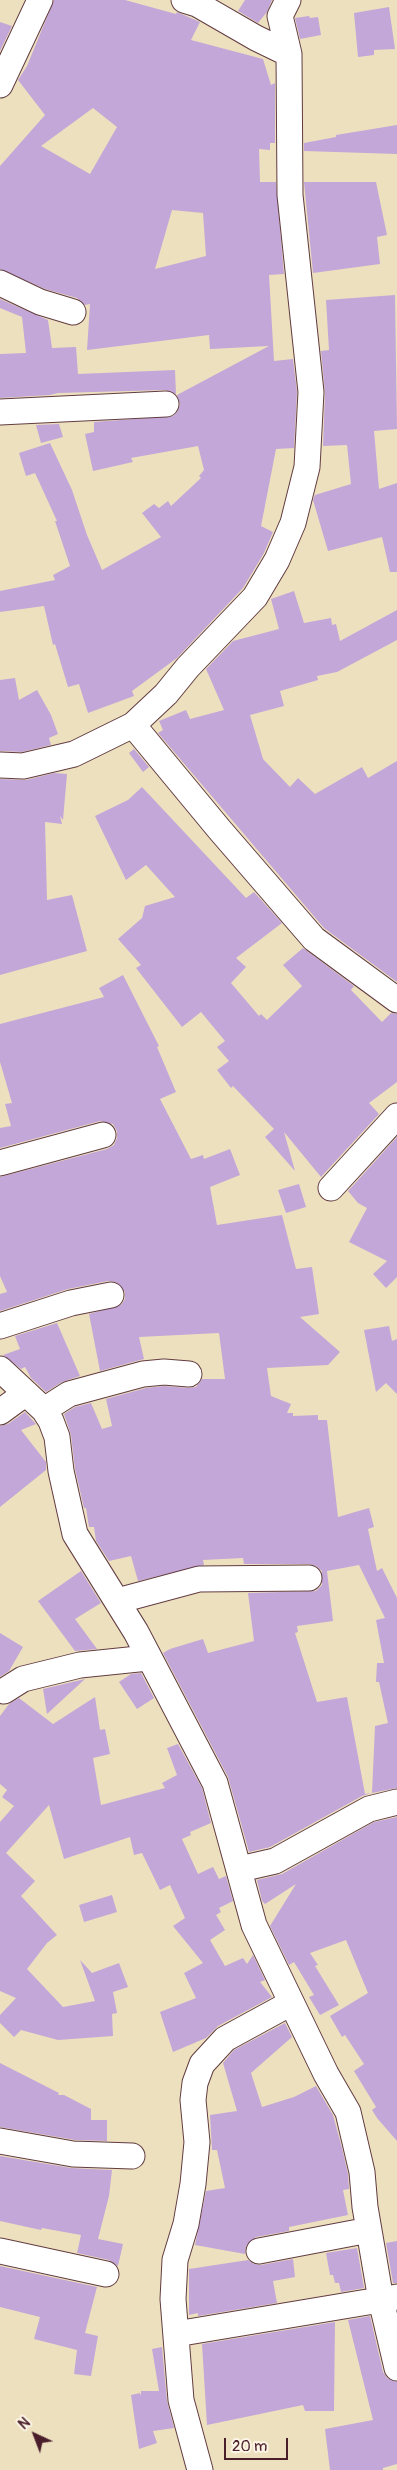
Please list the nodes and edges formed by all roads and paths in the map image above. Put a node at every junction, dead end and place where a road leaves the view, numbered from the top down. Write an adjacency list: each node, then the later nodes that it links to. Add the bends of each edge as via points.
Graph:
1 (40, 0): 5 (street)
2 (184, 0): 4 (street)
3 (288, 0): 4 (street, via 280,16)
4 (289, 54): 10 (street, via 290,195 310,392 307,467 293,523 277,560 255,597)
5 (0, 85)
6 (0, 283): 7 (street, via 40,302)
7 (72, 312)
8 (166, 404): 9 (street)
9 (0, 412)
10 (133, 725): 11 (street, via 74,754 23,766); 12 (street, via 314,939)
11 (0, 765)
12 (397, 1000)
13 (397, 1116): 16 (street)
14 (104, 1135): 15 (street)
15 (0, 1163)
16 (331, 1188)
17 (111, 1295): 18 (street, via 71,1303)
18 (0, 1326)
19 (0, 1369): 21 (street)
20 (189, 1374): 21 (street, via 143,1374)
21 (35, 1401): 22 (street); 24 (street, via 57,1437 75,1534)
22 (0, 1412)
23 (308, 1578): 24 (street, via 199,1579)
24 (117, 1601): 25 (street)
25 (148, 1658): 26 (street, via 80,1665 23,1679); 28 (street, via 215,1783)
26 (4, 1691)
27 (397, 1802): 28 (street, via 369,1809 275,1861)
28 (240, 1869): 29 (street, via 254,1925)
29 (291, 2003): 32 (street, via 348,2112 362,2172); 37 (street, via 225,2039 202,2064 193,2100 197,2142 193,2184 176,2260 173,2299)
30 (0, 2141): 31 (street, via 72,2154)
31 (132, 2156)
32 (369, 2230): 34 (street); 36 (street)
33 (0, 2251): 35 (street)
34 (259, 2252)
35 (106, 2274)
36 (389, 2299): 37 (street); 38 (street)
37 (176, 2334): 39 (street, via 180,2400)
38 (397, 2368)
39 (200, 2470)

